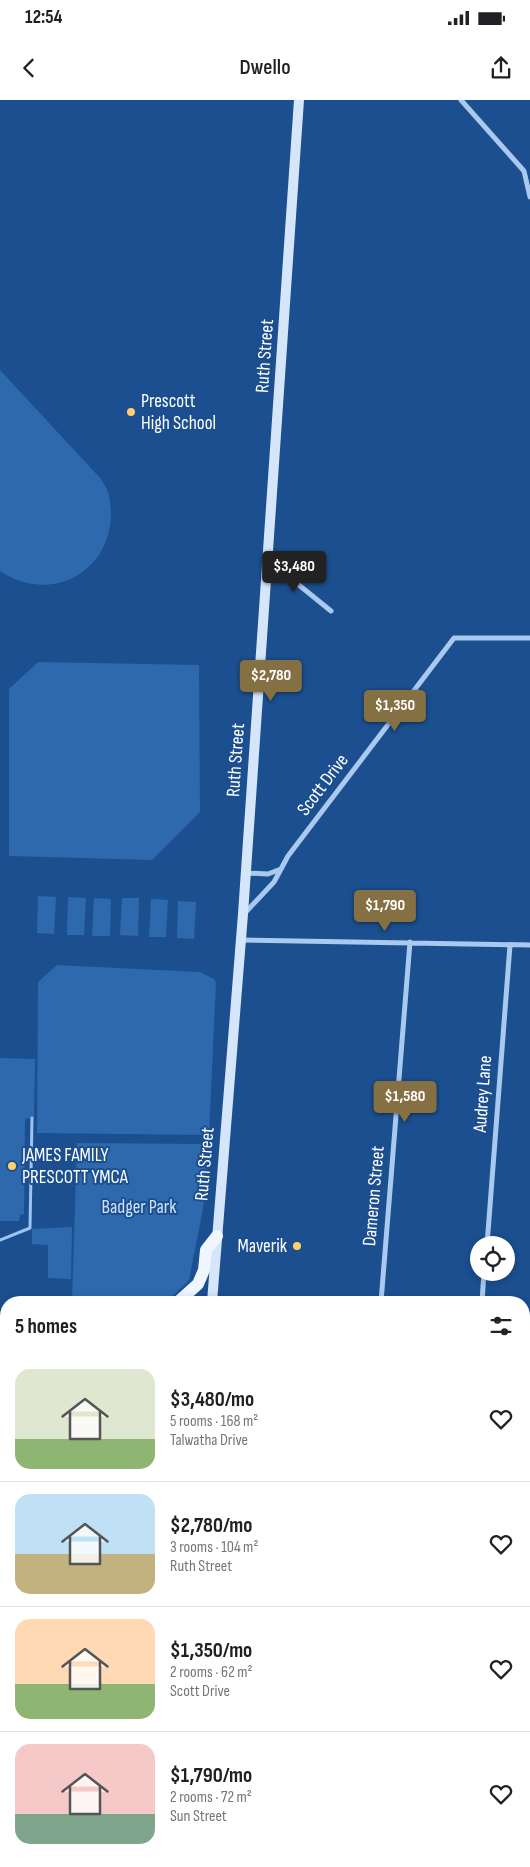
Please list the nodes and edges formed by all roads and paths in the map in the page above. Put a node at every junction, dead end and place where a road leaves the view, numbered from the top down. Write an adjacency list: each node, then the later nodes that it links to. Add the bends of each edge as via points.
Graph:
1 (299, 100): 4 (street, Ruth Street)
2 (461, 100): 3 (street, via 524,171)
3 (530, 197)
4 (268, 560): 5 (street); 8 (street, Ruth Street)
5 (331, 611)
6 (530, 638): 7 (street, Scott Drive, via 454,638)
7 (281, 869): 8 (street, via 268,874); 9 (street, Scott Drive, via 274,882)
8 (246, 872): 9 (street, Ruth Street)
9 (243, 914): 10 (street, Ruth Street)
10 (240, 940): 11 (street); 14 (street, Ruth Street)
11 (410, 942): 12 (street); 19 (street, Dameron Street)
12 (510, 945): 13 (street); 15 (street, Audrey Lane)
13 (530, 945)
14 (217, 1236): 17 (main road, via 206,1250 204,1270 198,1284); 18 (street, Ruth Street)
15 (488, 1236)
16 (483, 1281): 20 (street)
17 (185, 1296)
18 (212, 1296)
19 (381, 1296)
20 (482, 1296)

